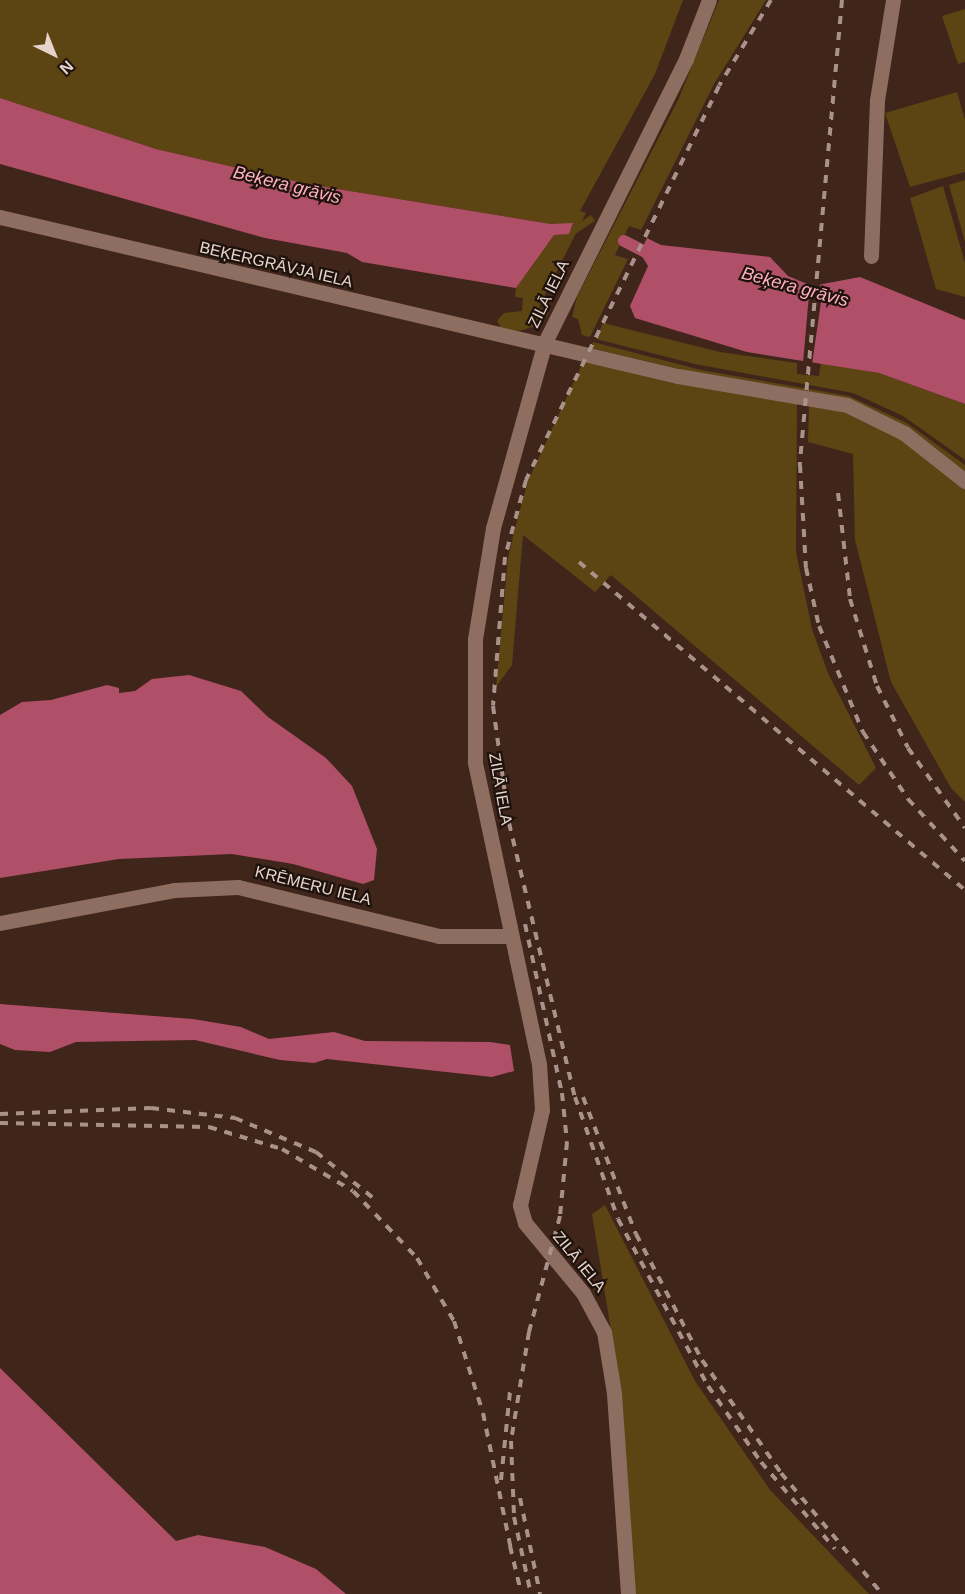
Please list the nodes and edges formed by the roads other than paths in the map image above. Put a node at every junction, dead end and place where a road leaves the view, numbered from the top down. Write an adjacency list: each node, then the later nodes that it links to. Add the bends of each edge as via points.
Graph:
1 (709, 0): 5 (street, ZILĀ IELA, via 682,68)
2 (893, 0): 4 (street, via 878,100)
3 (0, 217): 5 (street, BEĶERGRĀVJA IELA)
4 (871, 256)
5 (545, 342): 6 (street, BEĶERGRĀVJA IELA, via 678,376 847,405 904,433); 8 (street, ZILĀ IELA, via 493,528 476,639 476,762)
6 (965, 481)
7 (0, 924): 8 (street, KRĒMERU IELA, via 174,890 238,887 439,936)
8 (510, 936): 9 (street, ZILĀ IELA, via 539,1064 542,1110 520,1205 525,1223 597,1315 606,1341)
9 (627, 1594)

